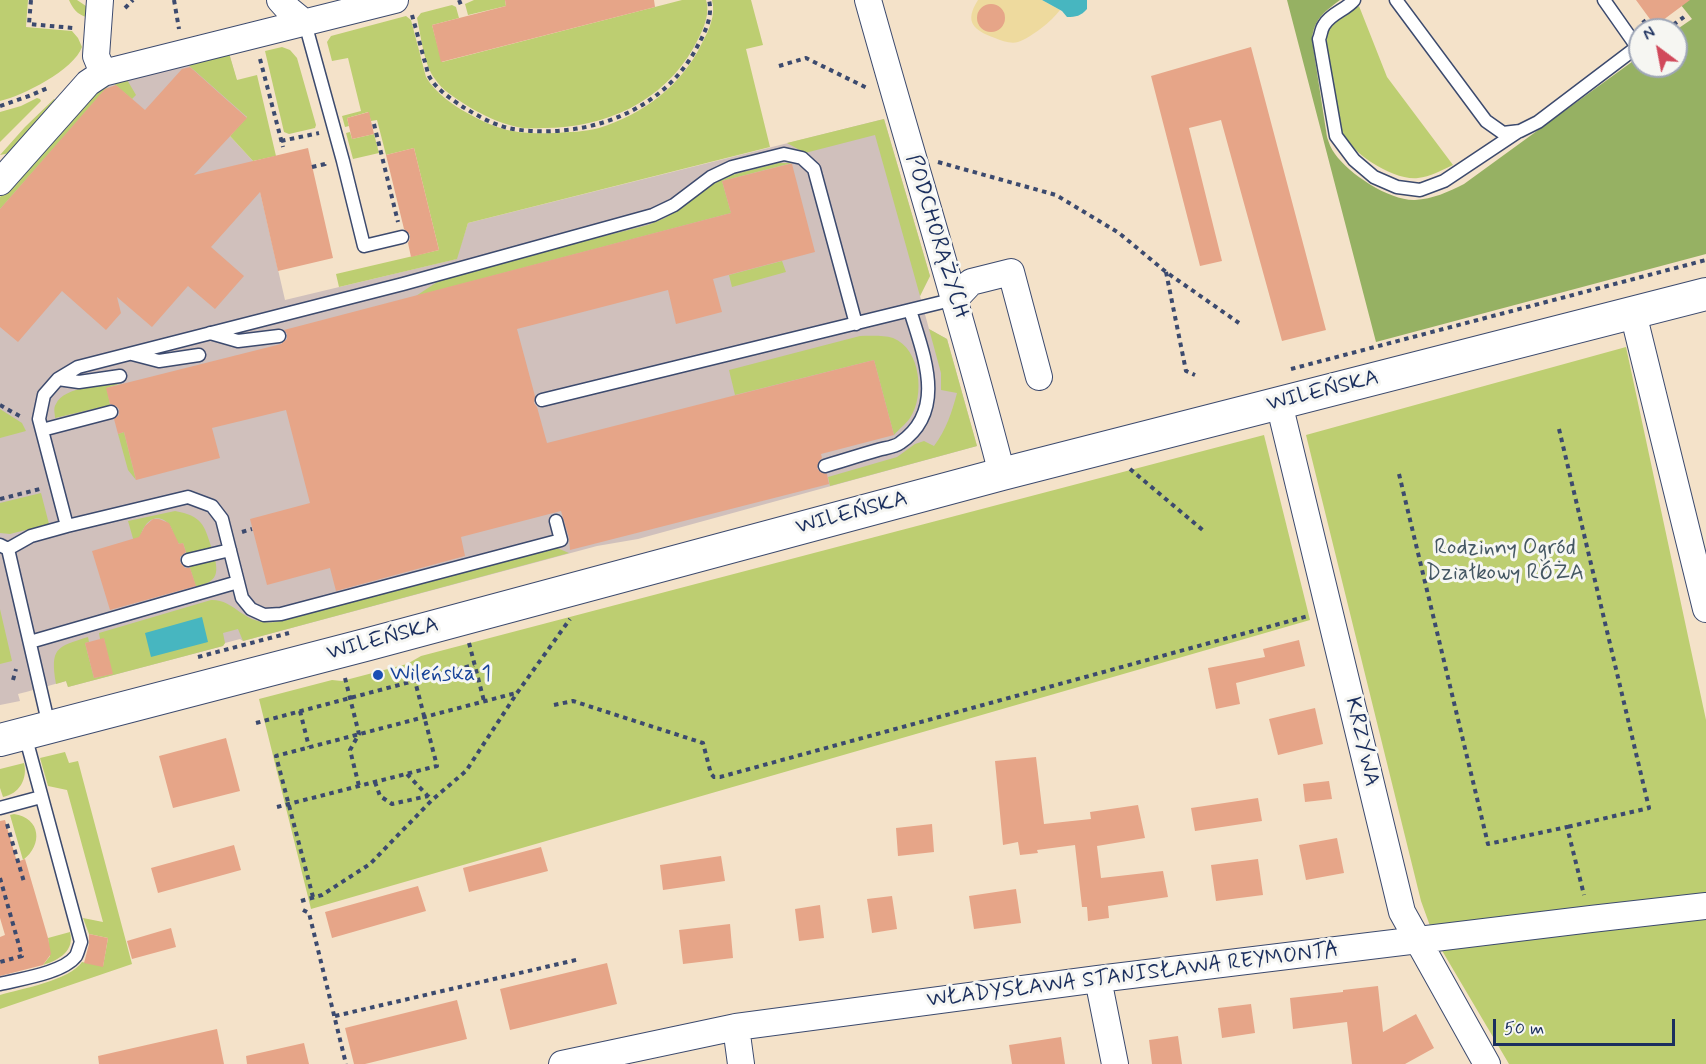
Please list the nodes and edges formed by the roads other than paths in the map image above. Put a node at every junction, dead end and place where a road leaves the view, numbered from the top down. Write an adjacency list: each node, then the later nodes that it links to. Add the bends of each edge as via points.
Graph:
1 (100, 0): 9 (street, via 96,56)
2 (280, 0): 8 (street)
3 (868, 0): 14 (street, PODCHORĄŻYCH)
4 (1354, 0): 10 (lane, via 1323,26 1319,39 1336,136 1354,160 1374,177 1397,187 1420,190 1444,181)
5 (1396, 0): 10 (lane, via 1486,121 1503,133)
6 (1604, 0): 10 (lane, via 1637,47 1538,122)
7 (403, 5): 8 (street)
8 (305, 23): 9 (street); 12 (lane, via 364,246)
9 (104, 73): 11 (street, via 88,83)
10 (1520, 131)
11 (1, 180)
12 (402, 237)
13 (1706, 294): 16 (street, WILEŃSKA)
14 (955, 299): 15 (lane); 23 (street, via 971,282 1011,272); 30 (street, PODCHORĄŻYCH)
15 (910, 310): 17 (lane); 29 (lane, via 928,371 926,408 917,428 899,444)
16 (1633, 313): 26 (street, WILEŃSKA); 37 (street)
17 (856, 324): 18 (lane, via 814,168 802,158 784,154 732,167 653,215); 25 (lane)
18 (210, 333): 19 (lane, via 238,341); 20 (lane)
19 (279, 336)
20 (130, 354): 21 (lane, via 159,361); 24 (lane, via 78,367)
21 (199, 355)
22 (120, 376): 24 (lane, via 79,382)
23 (1039, 378)
24 (58, 379): 28 (lane, via 44,395 39,419)
25 (542, 400)
26 (1279, 402): 30 (street, WILEŃSKA); 43 (street, KRZYWA, via 1402,912)
27 (111, 412): 28 (lane)
28 (42, 430): 32 (lane)
29 (825, 466)
30 (1002, 474): 39 (street, WILEŃSKA)
31 (556, 521): 36 (lane, via 561,540 281,614 264,615 251,609 242,598)
32 (67, 526): 33 (lane); 34 (lane, via 188,497 212,506 222,519)
33 (4, 547): 38 (lane)
34 (230, 550): 35 (lane); 36 (lane)
35 (188, 560)
36 (238, 582): 38 (lane)
37 (1706, 609)
38 (30, 642): 39 (lane)
39 (24, 733): 40 (lane)
40 (40, 797): 41 (lane); 45 (lane, via 81,942 77,955 68,964)
41 (1, 808)
42 (1706, 906): 43 (street, WŁADYSŁAWA STANISŁAWA REYMONTA)
43 (1417, 940): 44 (street, WŁADYSŁAWA STANISŁAWA REYMONTA); 50 (street, KRZYWA)
44 (1098, 979): 46 (street, WŁADYSŁAWA STANISŁAWA REYMONTA); 49 (street)
45 (0, 984)
46 (735, 1027): 47 (street, WŁADYSŁAWA STANISŁAWA REYMONTA); 48 (street)
47 (562, 1064)
48 (741, 1064)
49 (1114, 1064)
50 (1487, 1064)

